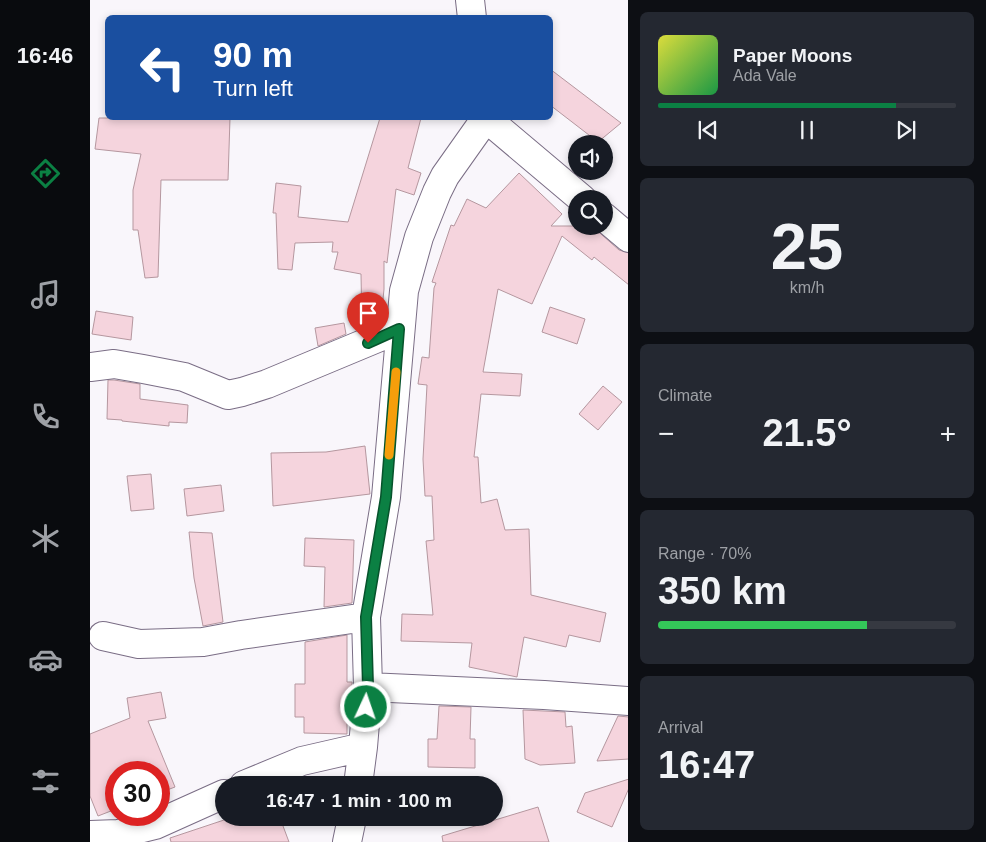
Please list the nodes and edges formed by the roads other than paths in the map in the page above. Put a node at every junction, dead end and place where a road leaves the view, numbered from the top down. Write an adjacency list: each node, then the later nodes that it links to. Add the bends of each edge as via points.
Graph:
1 (470, 0): 2 (street)
2 (472, 15)
3 (485, 120): 8 (street, via 444,176 437,192 419,237 404,291)
4 (488, 120): 5 (street)
5 (571, 190)
6 (613, 225): 7 (street)
7 (628, 238)
8 (399, 329): 9 (street, via 267,384 228,395 184,377 151,370 114,364); 10 (street, via 386,497)
9 (90, 367)
10 (366, 617): 11 (street, via 203,642 139,644); 12 (street)
11 (104, 636)
12 (368, 687): 13 (street); 14 (street)
13 (628, 701)
14 (363, 747): 15 (street, via 302,761); 16 (street)
15 (266, 776)
16 (359, 776)
17 (215, 798): 19 (street, via 155,824 118,834)
18 (350, 826): 20 (street)
19 (90, 835)
20 (347, 842)

